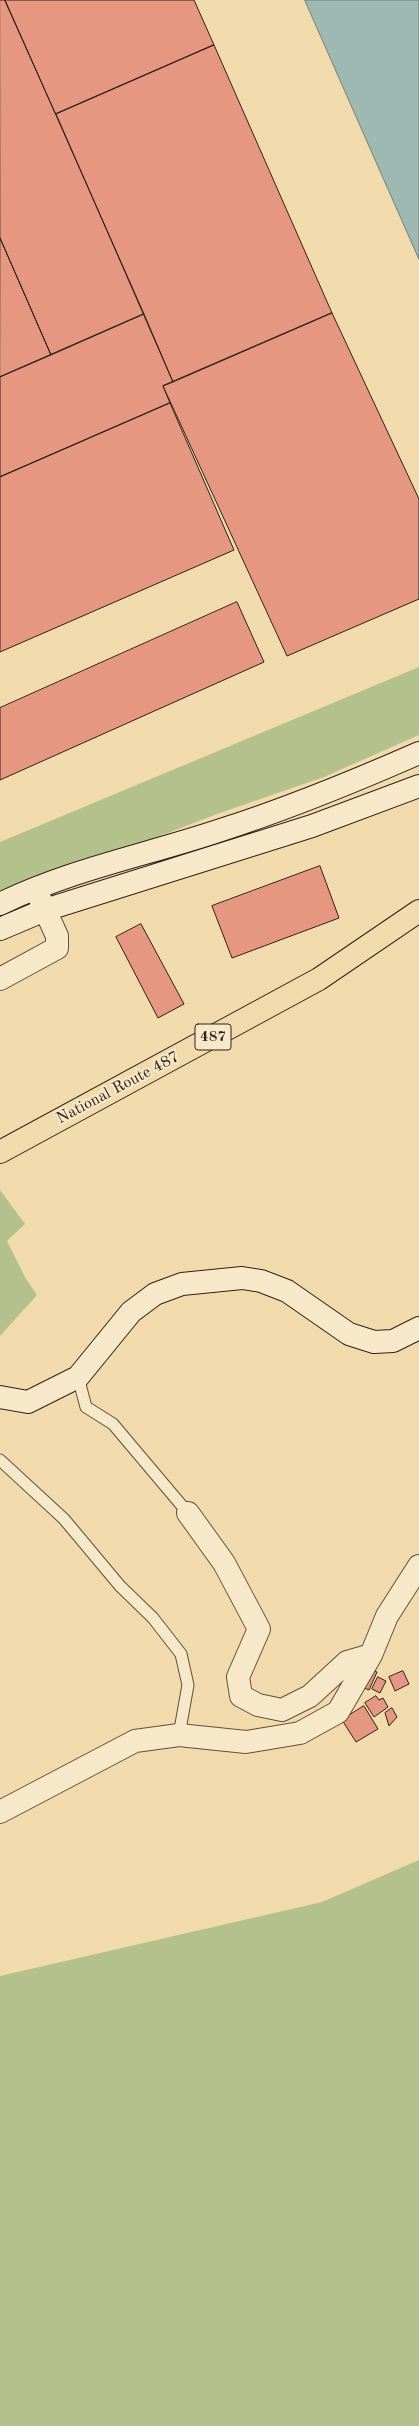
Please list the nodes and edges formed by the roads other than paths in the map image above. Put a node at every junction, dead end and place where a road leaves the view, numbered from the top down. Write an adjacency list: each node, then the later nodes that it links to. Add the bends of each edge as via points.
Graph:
1 (419, 753): 3 (street, via 354,781 219,831 86,870)
2 (419, 786): 5 (street, via 312,826)
3 (36, 890): 4 (street); 5 (street)
4 (0, 904)
5 (45, 910): 7 (street); 8 (street, via 57,936 57,948)
6 (419, 910): 9 (highway, National Route 487 / 487, via 319,979)
7 (0, 929)
8 (0, 979)
9 (0, 1152)
10 (419, 1328): 11 (street, via 393,1341 374,1342 349,1334 287,1291 261,1281 242,1278 182,1284 155,1294 131,1312)
11 (78, 1378): 12 (street, via 28,1402); 14 (lane, via 86,1407 113,1424)
12 (0, 1397)
13 (0, 1460): 17 (lane, via 64,1518 120,1586 153,1618 181,1654 188,1685)
14 (188, 1513): 16 (street, via 224,1563 259,1629 238,1677 241,1696 258,1705 282,1710 310,1696 347,1662)
15 (419, 1566): 16 (street, via 388,1616)
16 (371, 1655): 17 (street, via 338,1712 300,1733 246,1742)
17 (179, 1735): 18 (street, via 135,1741)
18 (0, 1812)

